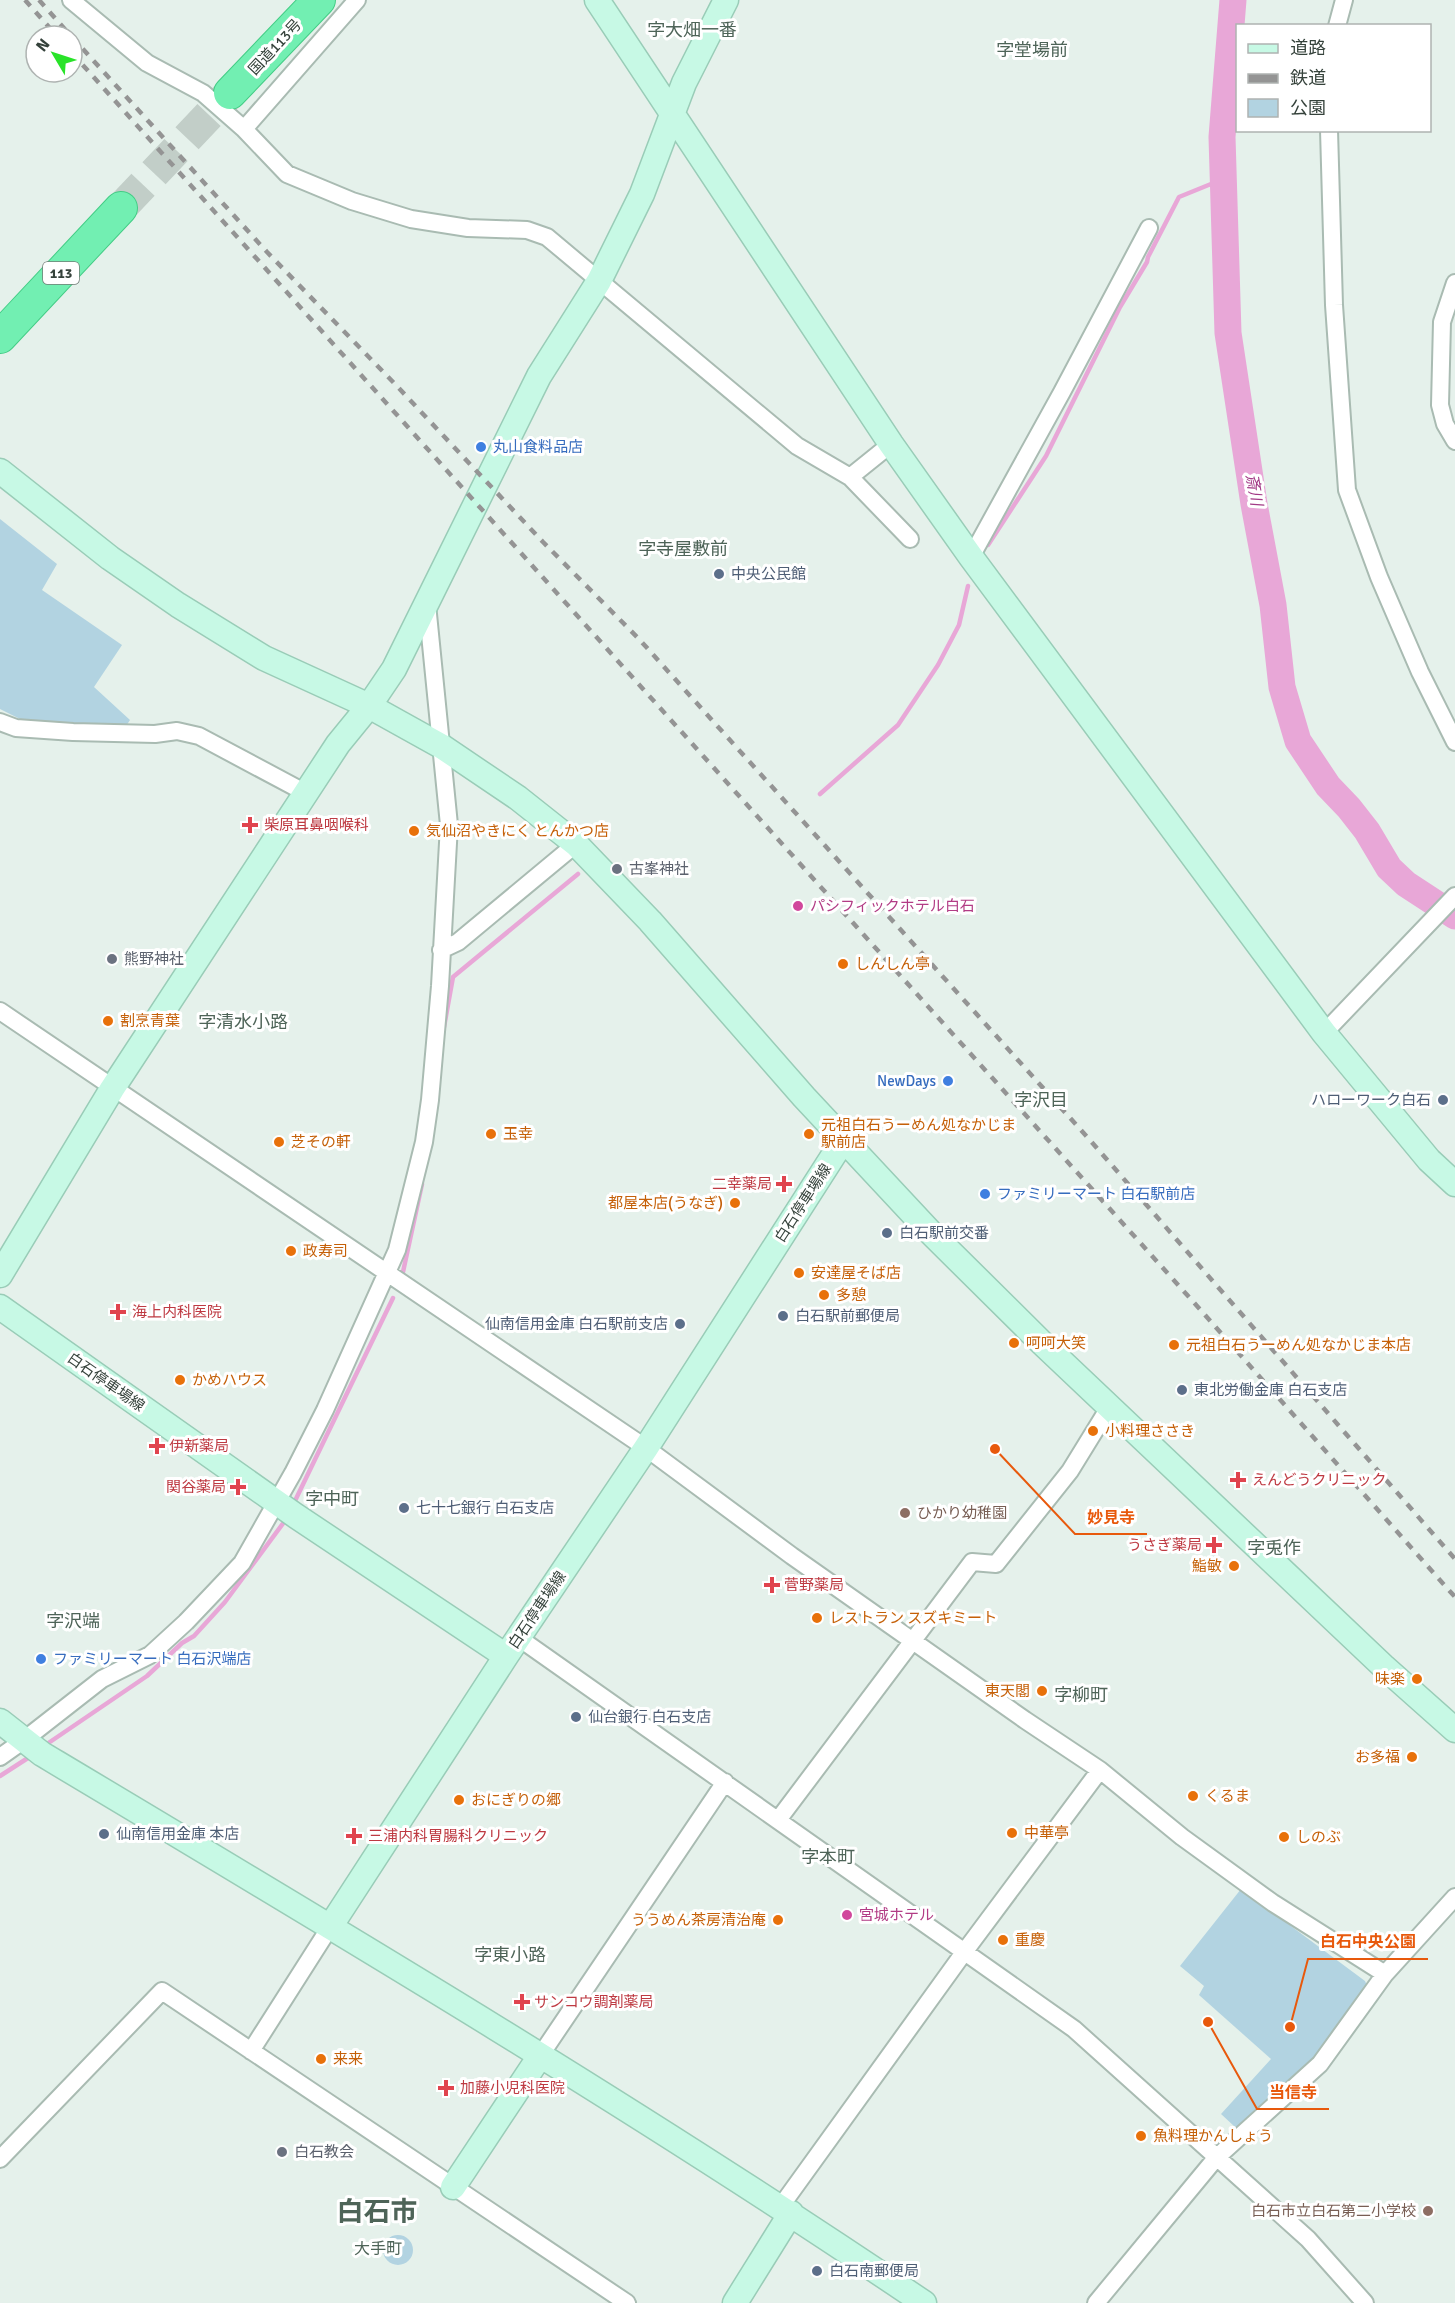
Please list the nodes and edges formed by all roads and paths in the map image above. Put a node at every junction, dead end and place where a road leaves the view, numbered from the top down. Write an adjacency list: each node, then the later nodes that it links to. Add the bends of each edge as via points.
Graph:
1 (71, 0): 10 (street, via 147,63 203,93)
2 (319, 0): 8 (highway, 国道113号)
3 (357, 0): 10 (street)
4 (597, 0): 9 (street)
5 (726, 0): 9 (street)
6 (1344, 0): 7 (street)
7 (1338, 24)
8 (230, 93)
9 (671, 113): 14 (street, via 642,194); 18 (street)
10 (244, 129): 14 (street, via 287,174 352,201 411,219 468,228 526,230 547,237)
11 (1329, 132): 26 (street, via 1334,305 1347,490 1379,577)
12 (121, 208): 16 (highway, 113)
13 (1149, 228): 22 (street)
14 (599, 281): 20 (street, via 797,446); 23 (street, via 539,376)
15 (1455, 283): 17 (street, via 1442,322 1440,405)
16 (0, 337)
17 (1455, 441)
18 (891, 444): 20 (street); 22 (street)
19 (0, 471): 24 (street, via 110,558 178,605 264,658)
20 (850, 477): 21 (street)
21 (910, 539)
22 (971, 557): 33 (street)
23 (427, 604): 24 (street, via 394,669); 27 (street)
24 (369, 706): 27 (street); 28 (street)
25 (0, 722): 28 (street, via 16,728 155,734 177,731 199,736)
26 (1455, 742)
27 (441, 746): 29 (street, via 518,798); 31 (street, via 449,825)
28 (306, 793): 34 (street)
29 (576, 844): 31 (street, via 458,942); 35 (street)
30 (1455, 896): 33 (street)
31 (441, 950): 37 (street, via 424,1142 398,1250)
32 (0, 1011): 34 (street)
33 (1324, 1033): 36 (street, via 1429,1160)
34 (112, 1089): 37 (street); 38 (street)
35 (844, 1139): 40 (street, via 930,1232); 41 (street, 白石停車場線)
36 (1455, 1184)
37 (388, 1274): 41 (street); 42 (street)
38 (0, 1275)
39 (0, 1307): 42 (street, 白石停車場線)
40 (1110, 1406): 43 (street, via 1070,1471 996,1564 972,1562); 46 (street)
41 (646, 1448): 43 (street); 44 (street, 白石停車場線)
42 (284, 1508): 44 (street, 白石停車場線); 47 (street, via 242,1563 186,1622 150,1655 102,1679)
43 (913, 1640): 49 (street); 51 (street)
44 (512, 1647): 50 (street); 53 (street)
45 (0, 1721): 47 (street)
46 (1455, 1730)
47 (32, 1746): 48 (street); 53 (street)
48 (0, 1757)
49 (1100, 1770): 54 (street); 55 (street, via 1182,1837 1273,1903)
50 (725, 1782): 51 (street); 57 (street)
51 (778, 1820): 54 (street)
52 (1455, 1898): 55 (street)
53 (330, 1927): 56 (street); 57 (street)
54 (965, 1951): 59 (street, via 1074,2029); 61 (street)
55 (1385, 1974): 59 (street, via 1320,2064)
56 (251, 2051): 58 (street, via 162,1991); 60 (street)
57 (540, 2056): 60 (street); 61 (street)
58 (3, 2149)
59 (1216, 2158): 65 (street); 66 (street, via 1308,2240)
60 (453, 2187): 62 (street)
61 (786, 2209): 63 (street); 64 (street)
62 (627, 2303)
63 (735, 2303)
64 (924, 2303)
65 (1096, 2303)
66 (1365, 2303)

